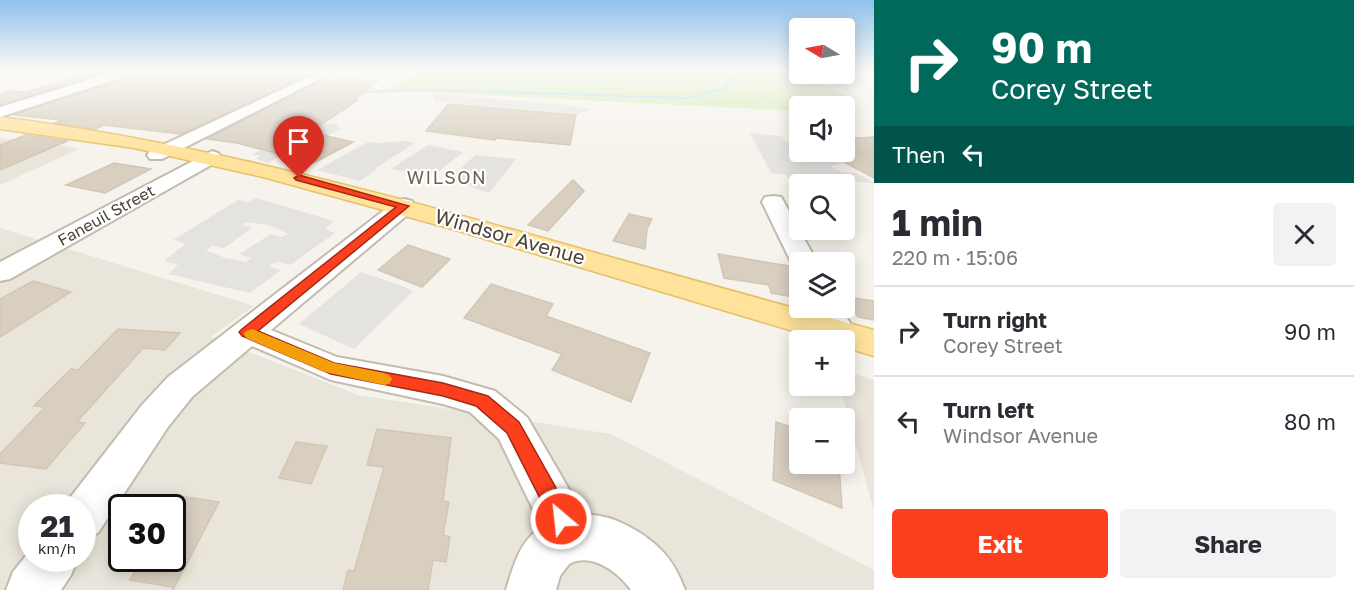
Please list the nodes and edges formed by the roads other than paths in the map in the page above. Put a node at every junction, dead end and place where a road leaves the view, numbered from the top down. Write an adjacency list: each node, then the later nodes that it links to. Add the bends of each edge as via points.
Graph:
1 (41, 99): 3 (street)
2 (273, 99): 6 (street)
3 (0, 112)
4 (0, 123): 6 (main road, Windsor Avenue, via 92,135)
5 (0, 131): 6 (main road, Windsor Avenue)
6 (163, 152): 7 (main road, Windsor Avenue)
7 (206, 161): 9 (main road, Windsor Avenue); 11 (street, Faneuil Street)
8 (773, 202): 10 (street)
9 (398, 212): 12 (main road, Windsor Avenue); 13 (street); 14 (main road, Windsor Avenue)
10 (799, 252)
11 (0, 273)
12 (830, 330)
13 (247, 332): 19 (street, via 180,387); 20 (street, via 331,368 482,401 513,428)
14 (789, 337)
15 (855, 337): 16 (main road, Windsor Avenue)
16 (874, 343)
17 (855, 348): 18 (main road, Windsor Avenue)
18 (874, 364)
19 (96, 498)
20 (571, 537): 23 (street, via 551,546 537,564); 24 (street, via 595,537 619,546 641,563)
21 (44, 572): 22 (street)
22 (31, 590)
23 (531, 590)
24 (660, 590)

